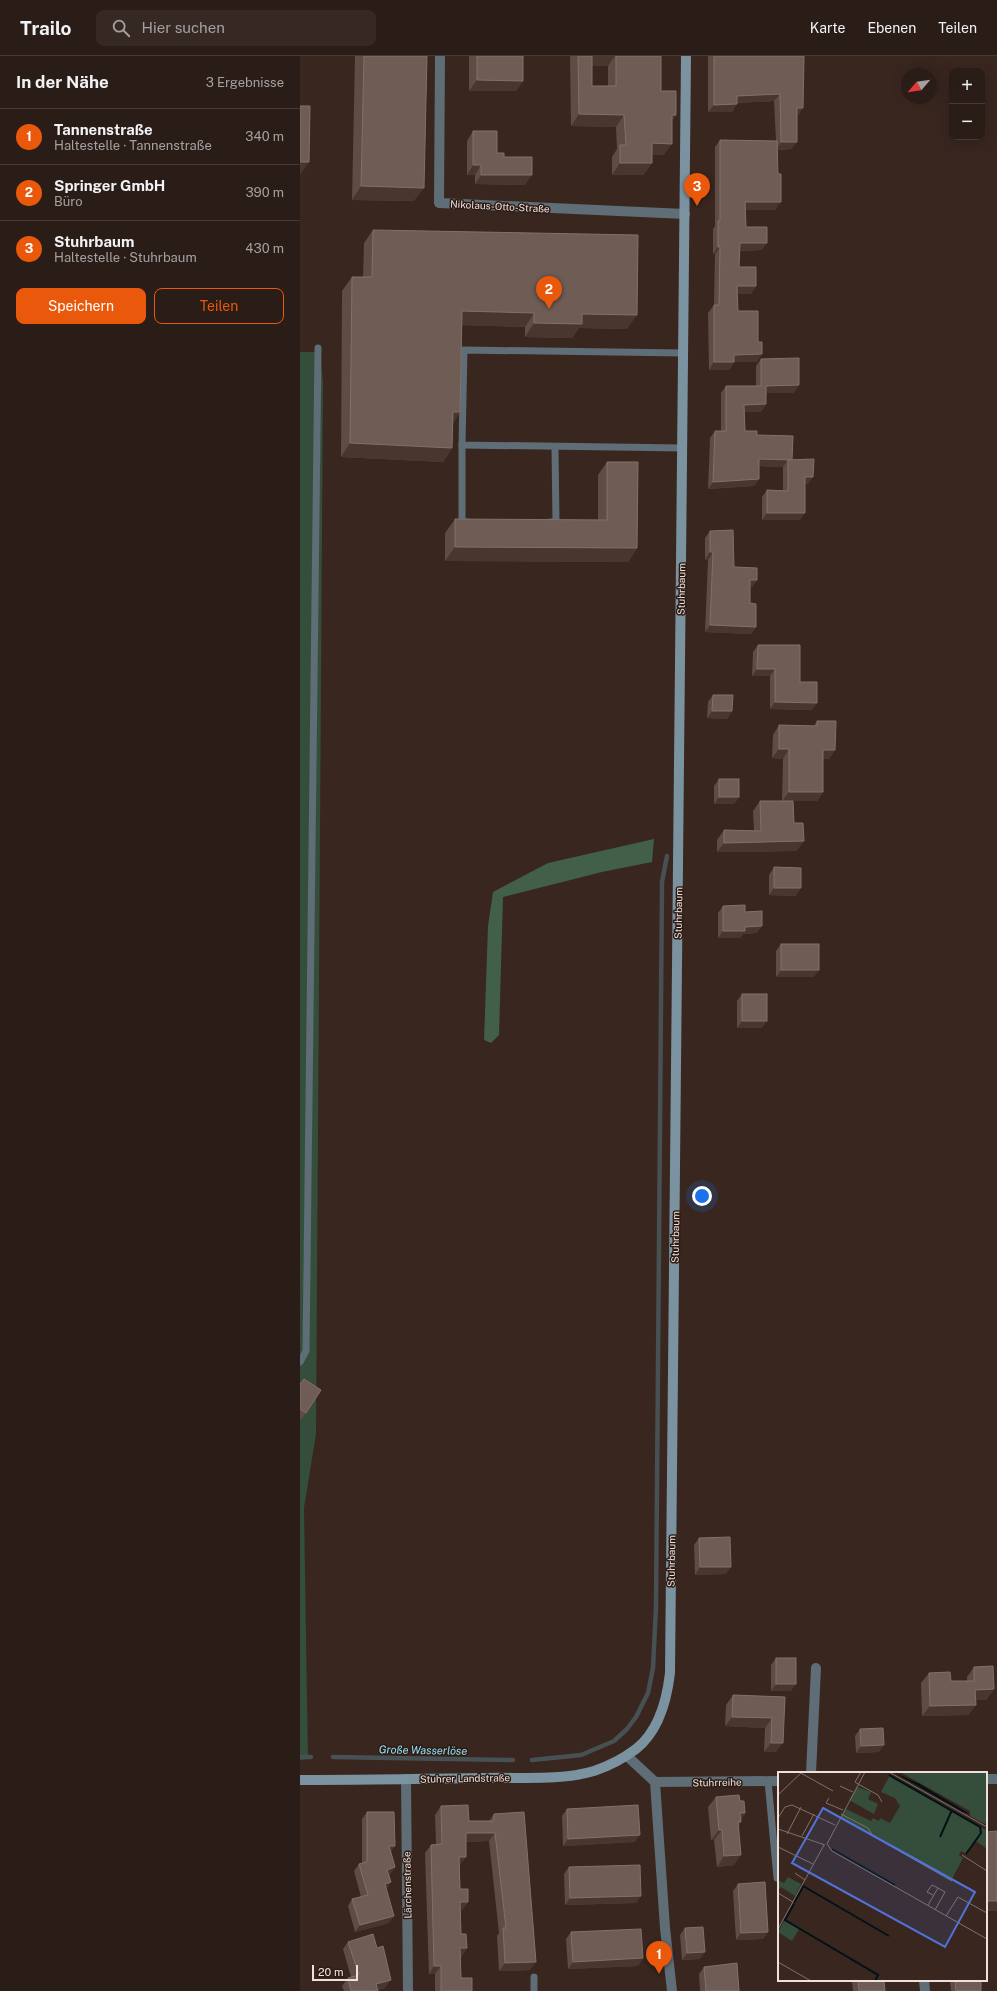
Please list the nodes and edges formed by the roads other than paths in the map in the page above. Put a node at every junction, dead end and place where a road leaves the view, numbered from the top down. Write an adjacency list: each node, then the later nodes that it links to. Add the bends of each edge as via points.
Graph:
1 (440, 56): 3 (street, Nikolaus-Otto-Straße, via 438,203)
2 (686, 56): 3 (street, Stuhrbaum)
3 (685, 214): 5 (street, Stuhrbaum)
4 (318, 348): 11 (lane, via 306,1351)
5 (684, 353): 6 (lane, via 464,350); 8 (street, Stuhrbaum)
6 (462, 445): 7 (lane); 9 (lane, via 462,522)
7 (555, 446): 8 (lane); 10 (lane, via 556,522)
8 (683, 448): 13 (street, Stuhrbaum, via 670,1673 661,1713 648,1736)
9 (478, 522)
10 (540, 522)
11 (300, 1362)
12 (816, 1668): 14 (street)
13 (627, 1756): 15 (street, Stuhrer Landstraße, via 593,1771 569,1776); 19 (street)
14 (811, 1772)
15 (406, 1779): 16 (street, Stuhrer Landstraße); 23 (street, Lärchenstraße)
16 (300, 1780)
17 (768, 1781): 18 (street, Stuhrreihe); 19 (street, Stuhrreihe); 20 (lane)
18 (778, 1781)
19 (655, 1782): 25 (street, via 666,1947)
20 (778, 1878)
21 (534, 1977): 24 (lane)
22 (924, 1981): 26 (street)
23 (408, 1991)
24 (534, 1991)
25 (672, 1991)
26 (925, 1991)

